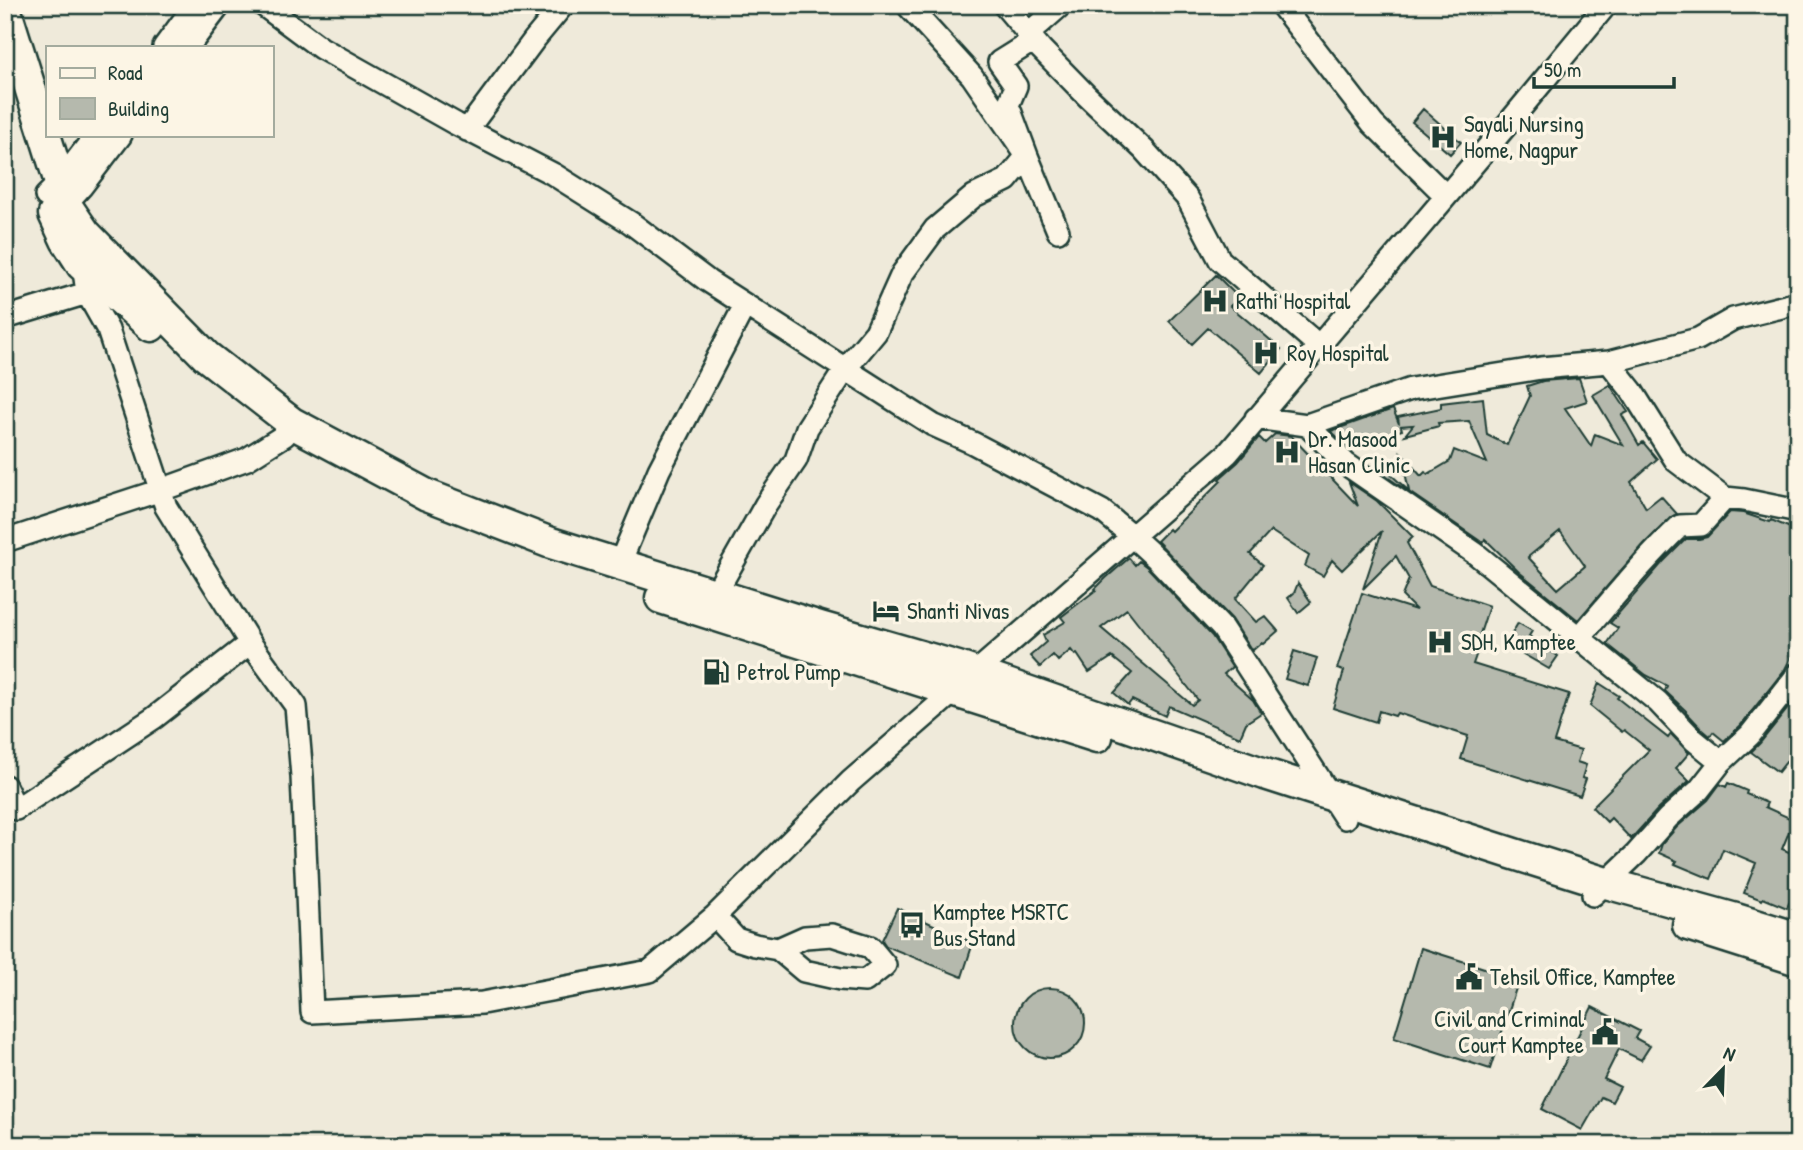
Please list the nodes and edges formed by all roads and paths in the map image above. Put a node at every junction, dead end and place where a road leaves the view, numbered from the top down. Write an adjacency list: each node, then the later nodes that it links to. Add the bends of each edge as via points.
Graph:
1 (195, 5): 12 (street)
2 (220, 5): 13 (street)
3 (263, 5): 15 (street, via 321,48)
4 (563, 5): 15 (street)
5 (1004, 5): 11 (street)
6 (1060, 5): 11 (street)
7 (1281, 5): 19 (street, via 1373,124)
8 (1606, 5): 19 (street)
9 (910, 6): 18 (street, via 972,76)
10 (5, 9): 20 (highway)
11 (1031, 37): 18 (street, via 999,62 1016,86 1008,105); 27 (street, via 1188,199 1220,260)
12 (165, 46)
13 (189, 46)
14 (5, 60): 20 (highway, via 39,182)
15 (467, 130): 25 (street, via 553,174)
16 (95, 136): 20 (street)
17 (120, 136): 20 (street, via 81,187)
18 (1027, 156): 21 (street); 29 (street, via 1007,180 974,196 935,229 902,274 876,332)
19 (1446, 196): 27 (street)
20 (57, 199): 22 (highway); 23 (highway, via 66,240)
21 (1058, 231)
22 (85, 233): 23 (street); 32 (highway, via 206,356)
23 (85, 279): 26 (street); 32 (highway, via 248,413); 33 (street, via 108,330)
24 (1798, 303): 28 (street, via 1733,319 1698,339)
25 (745, 304): 29 (street); 38 (street, via 659,470)
26 (5, 318)
27 (1318, 345): 30 (street)
28 (1609, 362): 31 (street, via 1411,389); 34 (street, via 1676,461)
29 (846, 368): 36 (street, via 933,425 1102,511); 39 (street, via 807,428 796,460)
30 (1256, 418): 31 (street); 36 (street, via 1228,453)
31 (1307, 425): 42 (street, via 1346,464 1476,554)
32 (288, 429): 33 (street, via 247,459); 38 (highway, via 427,495 551,544); 40 (highway, via 424,515)
33 (161, 490): 37 (street); 43 (street, via 166,507)
34 (1725, 498): 35 (street); 42 (street, via 1701,525 1680,526 1650,554)
35 (1798, 511)
36 (1132, 536): 45 (street); 48 (street, via 1222,628)
37 (5, 541)
38 (619, 565): 40 (highway)
39 (715, 594): 40 (highway); 41 (highway)
40 (685, 596): 41 (highway)
41 (761, 619): 45 (highway)
42 (1579, 638): 46 (street, via 1658,702)
43 (250, 643): 49 (street, via 154,718); 51 (street, via 296,706 312,1012 482,1003 650,971)
44 (1798, 674): 46 (street, via 1750,735)
45 (965, 681): 48 (highway); 51 (street, via 851,781)
46 (1721, 762): 50 (street)
47 (5, 786): 49 (street)
48 (1337, 806): 50 (highway)
49 (11, 814)
50 (1600, 889): 52 (highway, via 1736,919); 54 (highway)
51 (715, 916): 53 (street, via 736,939)
52 (1798, 938)
53 (778, 949)
54 (1798, 960)

